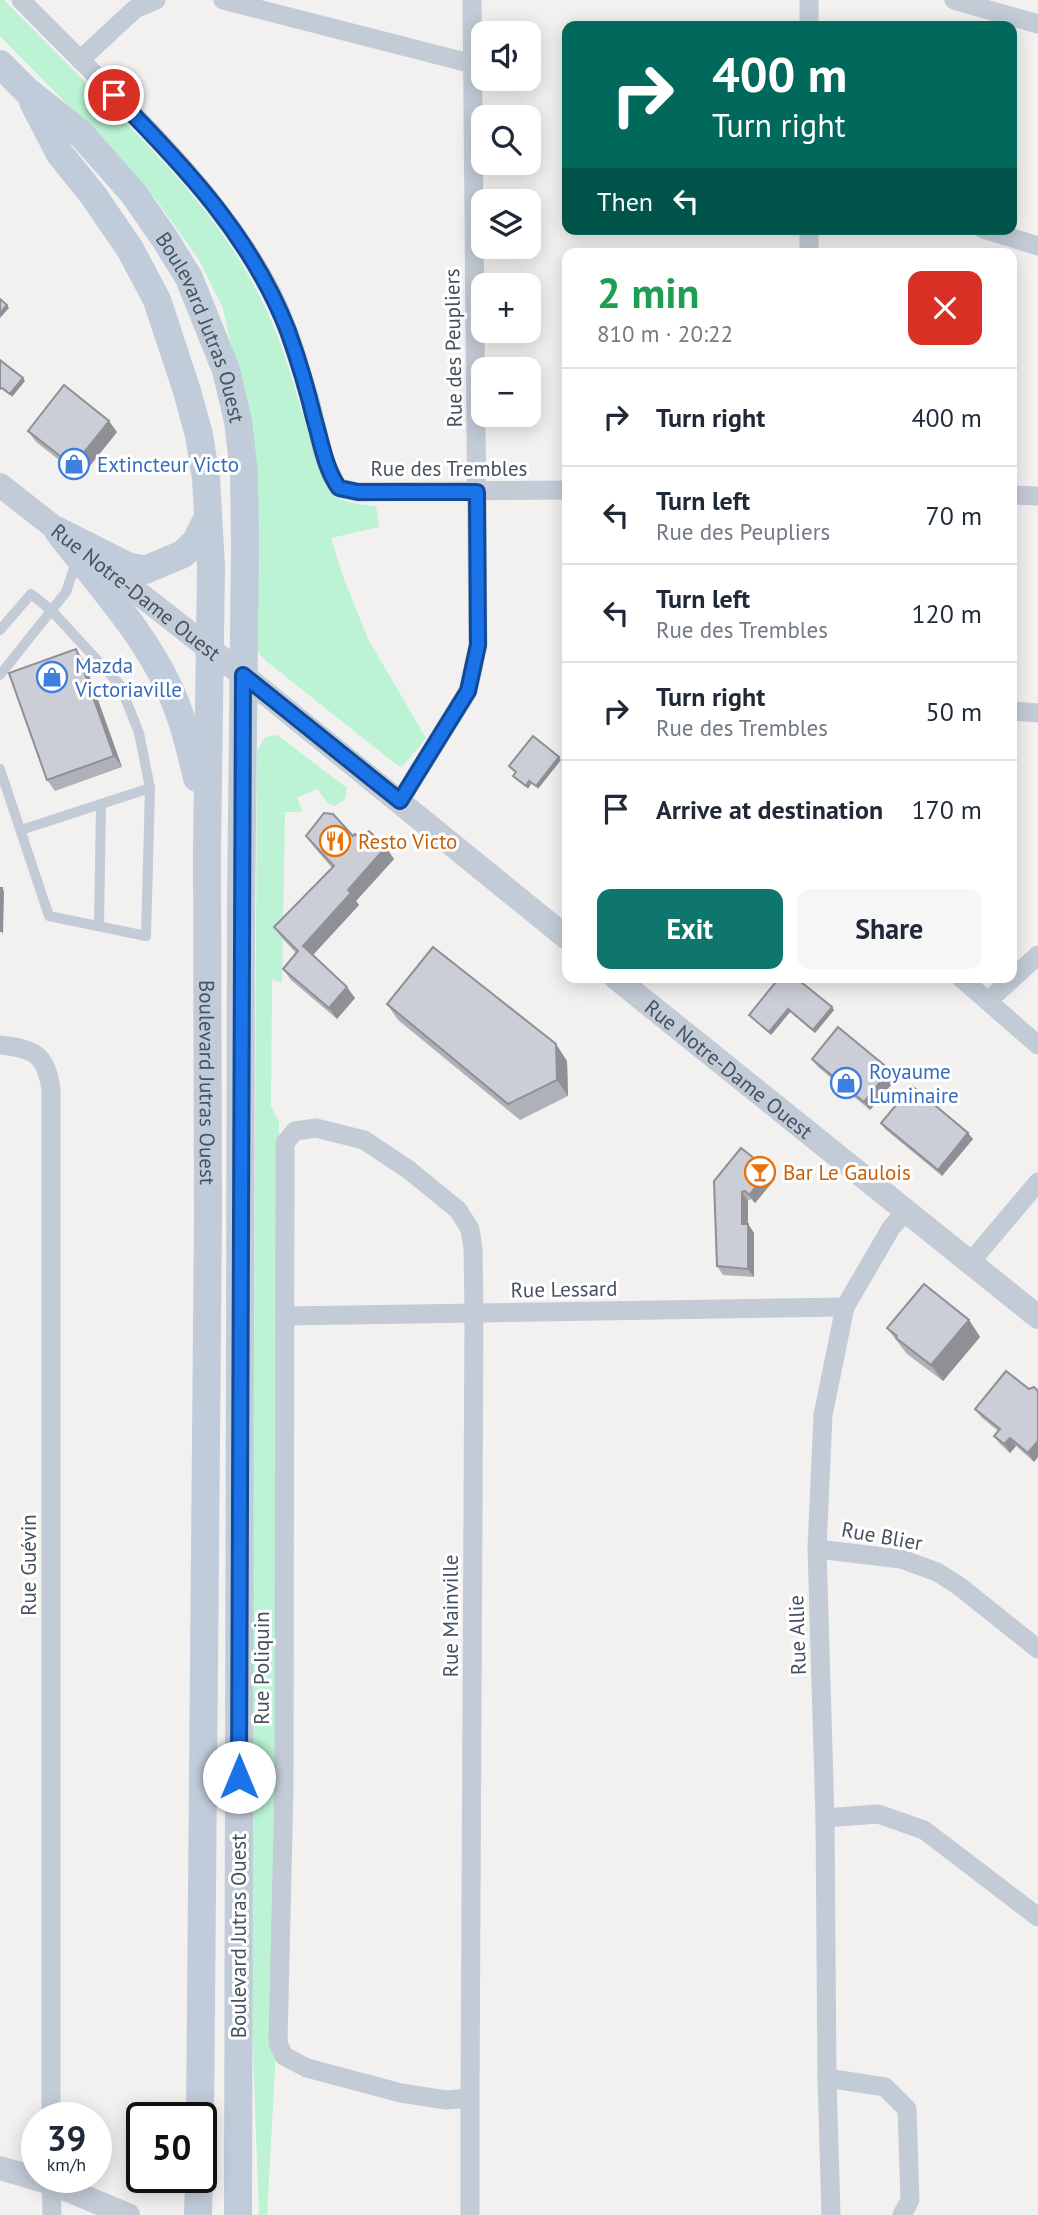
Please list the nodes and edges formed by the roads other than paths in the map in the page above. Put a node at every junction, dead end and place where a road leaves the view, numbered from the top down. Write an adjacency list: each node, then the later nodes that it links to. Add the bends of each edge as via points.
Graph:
1 (21, 0): 10 (street, Rue des Trembles)
2 (156, 0): 10 (street, via 135,9)
3 (223, 0): 12 (street)
4 (472, 0): 7 (street, Rue des Peupliers)
5 (809, 0): 8 (street)
6 (954, 0): 9 (street)
7 (472, 21)
8 (809, 21)
9 (1038, 24)
10 (80, 60): 19 (street, Rue des Trembles, via 214,201 248,252 287,330 330,472 339,488)
11 (0, 64): 13 (main road, Boulevard Jutras Ouest)
12 (471, 64)
13 (27, 91): 22 (main road, Boulevard Jutras Ouest, via 60,154 130,250 158,300 199,435); 28 (main road, Boulevard Jutras Ouest, via 80,133 133,193 189,278 226,370 244,472)
14 (472, 91): 19 (street, Rue des Peupliers)
15 (1002, 235): 16 (street)
16 (1038, 246)
17 (0, 485): 23 (street, Rue Notre-Dame Ouest)
18 (562, 490): 19 (street, Rue des Trembles)
19 (477, 492): 34 (street, Rue des Peupliers, via 478,645 474,669 456,713)
20 (1017, 495): 21 (street)
21 (1038, 496)
22 (208, 517): 23 (main road, via 183,554 145,570 127,566); 27 (main road, Boulevard Jutras Ouest)
23 (58, 531): 24 (main road); 27 (street, Rue Notre-Dame Ouest)
24 (78, 557): 25 (lane, via 66,592); 36 (main road, via 143,640 170,691)
25 (51, 610): 26 (lane, via 30,594); 29 (lane); 33 (lane, via 120,685 139,733)
26 (0, 630)
27 (209, 648): 28 (street, Rue Notre-Dame Ouest); 36 (main road, Boulevard Jutras Ouest)
28 (243, 675): 34 (street, Rue Notre-Dame Ouest); 72 (main road, Boulevard Jutras Ouest)
29 (0, 676)
30 (1017, 711): 31 (street)
31 (1038, 713)
32 (0, 769): 37 (lane)
33 (150, 788): 35 (lane); 38 (lane, via 146,936)
34 (400, 801): 39 (street, Rue Notre-Dame Ouest)
35 (102, 804): 37 (lane); 38 (lane)
36 (207, 817): 63 (main road, Boulevard Jutras Ouest)
37 (21, 830): 38 (lane, via 49,916)
38 (99, 926)
39 (562, 934)
40 (1038, 955): 41 (street)
41 (1017, 974)
42 (622, 983): 50 (street, Rue Notre-Dame Ouest)
43 (967, 983): 45 (street)
44 (1008, 983): 45 (street)
45 (988, 1001): 47 (street)
46 (0, 1045): 62 (street, Rue Guévin, via 35,1054 48,1068 51,1090)
47 (1038, 1045)
48 (295, 1131): 53 (street, Rue Mainville, via 316,1128 364,1140 458,1210 470,1229 473,1248); 54 (street, Rue Poliquin, via 285,1143)
49 (1038, 1182): 51 (street)
50 (905, 1212): 51 (street, Rue Notre-Dame Ouest); 52 (street, Rue Allie)
51 (969, 1264): 55 (street, Rue Notre-Dame Ouest)
52 (845, 1307): 53 (street, Rue Lessard); 56 (street, Rue Allie, via 823,1415)
53 (474, 1313): 54 (street, Rue Lessard); 61 (street, Rue Mainville)
54 (285, 1316): 61 (street, Rue Poliquin, via 284,1788 278,2043 284,2056 307,2068 401,2093 446,2100)
55 (1038, 1317)
56 (817, 1549): 57 (street, Rue Blier, via 901,1559 937,1572); 58 (street, Rue Allie)
57 (1038, 1649)
58 (825, 1818): 59 (street, via 878,1814 924,1830); 60 (street, Rue Allie)
59 (1038, 1917)
60 (827, 2078): 74 (street, Rue Allie); 75 (street, via 885,2087 907,2109 910,2200)
61 (470, 2098): 73 (street, Rue Mainville)
62 (51, 2102)
63 (200, 2102)
64 (0, 2168): 65 (street)
65 (21, 2173)
66 (51, 2193): 69 (street)
67 (80, 2193): 70 (street)
68 (199, 2193): 71 (main road)
69 (52, 2215)
70 (128, 2215)
71 (198, 2215)
72 (238, 2215)
73 (470, 2215)
74 (831, 2215)
75 (902, 2215)

